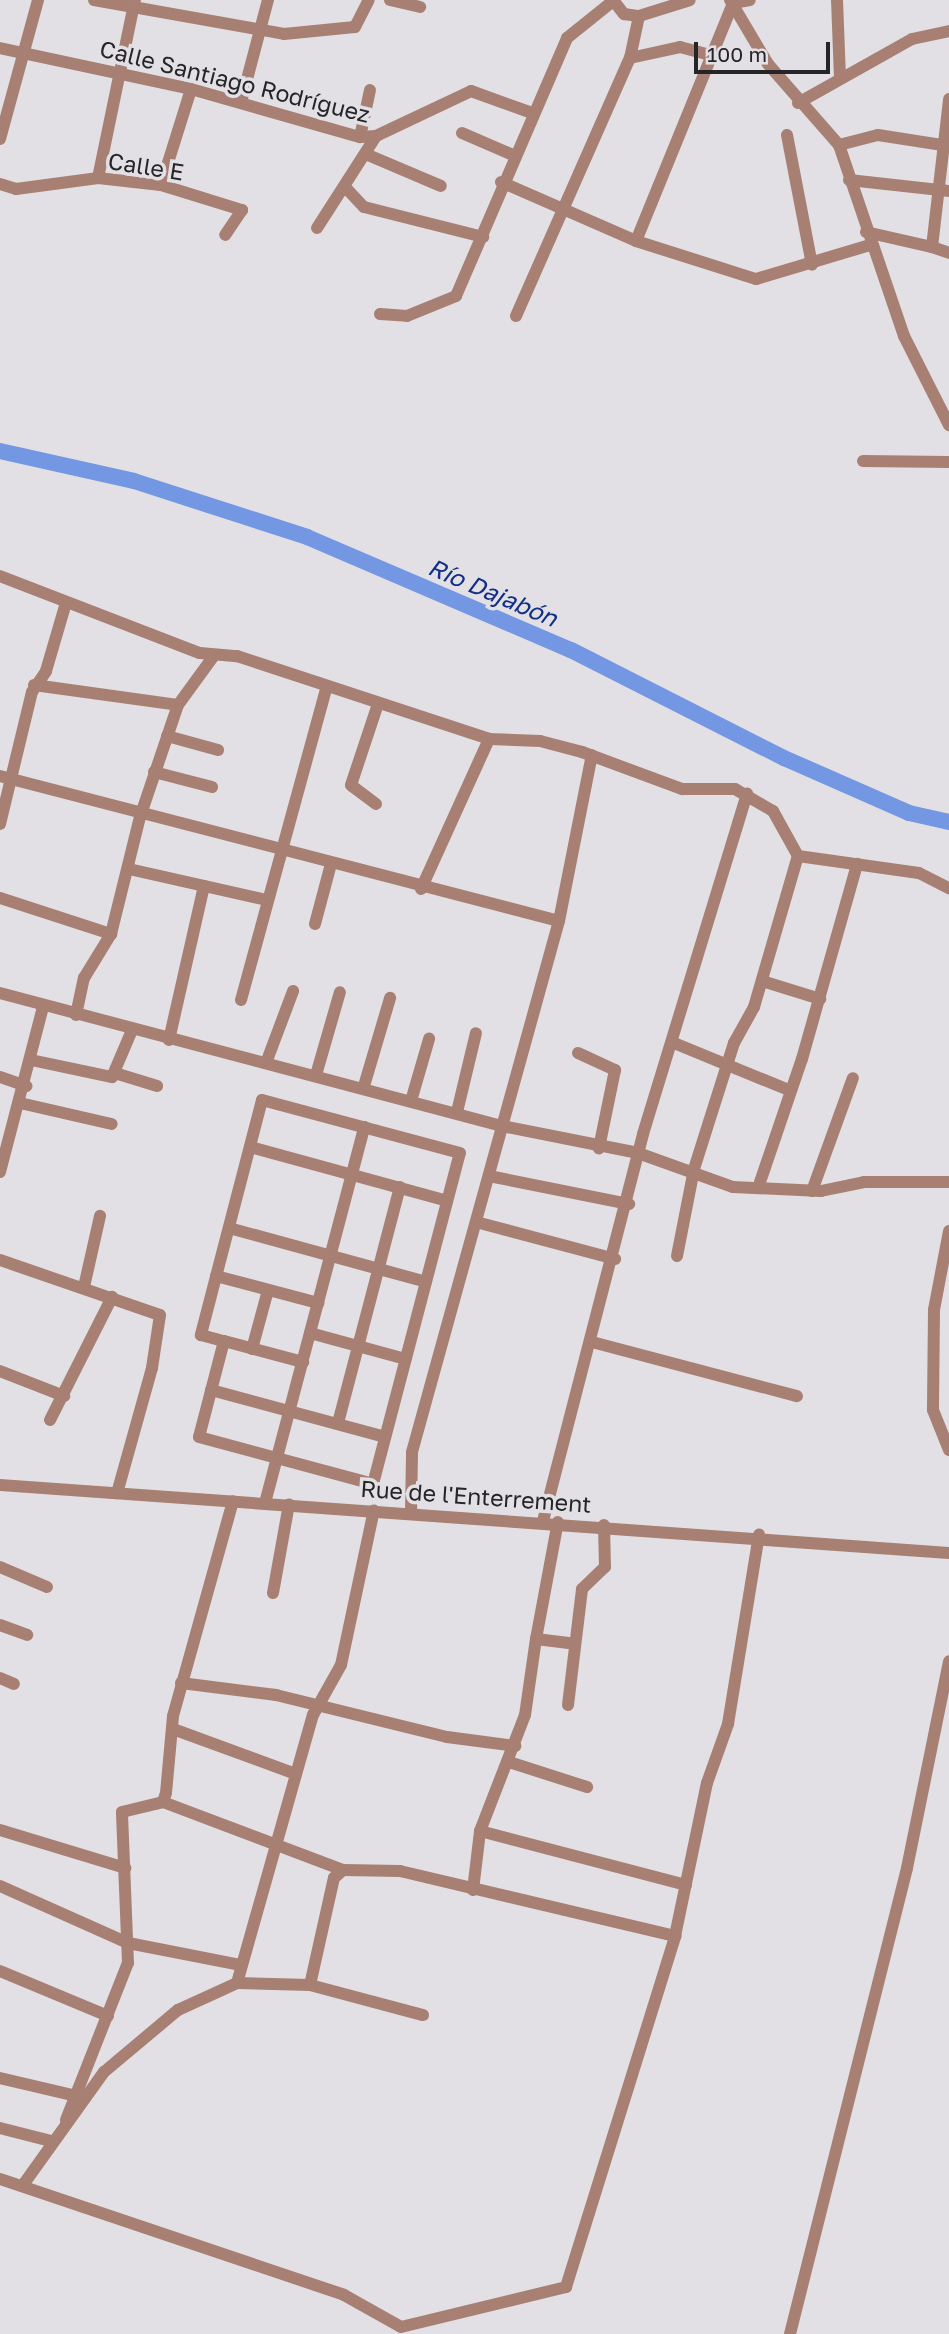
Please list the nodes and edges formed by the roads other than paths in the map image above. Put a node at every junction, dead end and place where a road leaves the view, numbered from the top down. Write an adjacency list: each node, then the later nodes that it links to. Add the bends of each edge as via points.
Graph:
1 (38, 0): 17 (street)
2 (94, 0): 11 (street)
3 (268, 0): 14 (street)
4 (369, 0): 14 (street, via 355,27 320,33)
5 (390, 0): 12 (street)
6 (690, 0): 13 (street)
7 (750, 0): 10 (street)
8 (837, 0): 21 (street)
9 (613, 1): 13 (street, via 624,14); 27 (street, via 566,38)
10 (731, 2): 18 (street); 26 (street)
11 (134, 4): 14 (street); 20 (street)
12 (420, 7)
13 (639, 16): 19 (street)
14 (260, 30): 25 (street)
15 (949, 31): 21 (street, via 912,39)
16 (0, 48): 17 (street, Calle Santiago Rodríguez)
17 (23, 52): 20 (street, Calle Santiago Rodríguez); 28 (street)
18 (714, 56): 19 (street, via 680,47); 51 (street)
19 (630, 58): 46 (street)
20 (118, 74): 22 (street, Calle Santiago Rodríguez); 38 (street)
21 (840, 78): 26 (street)
22 (191, 89): 25 (street, Calle Santiago Rodríguez); 42 (street)
23 (370, 90): 32 (street)
24 (949, 99): 35 (street)
25 (241, 102): 32 (street, Calle Santiago Rodríguez)
26 (798, 103): 34 (street)
27 (532, 113): 31 (street, Calle Santiago Rodríguez, via 471,92); 37 (street)
28 (3, 118): 33 (street)
29 (462, 134): 37 (street)
30 (787, 135): 54 (street)
31 (376, 136): 32 (street, Calle Santiago Rodríguez); 36 (street)
32 (360, 137)
33 (0, 139)
34 (839, 145): 35 (street, via 878,135); 39 (street)
35 (944, 145): 45 (street)
36 (368, 155): 43 (street); 44 (street)
37 (513, 155): 40 (street)
38 (98, 178): 41 (street, Calle E, via 16,189); 42 (street, Calle E)
39 (849, 180): 45 (street); 50 (street)
40 (501, 182): 46 (street); 49 (street)
41 (0, 184)
42 (161, 185): 48 (street, Calle E, via 242,210)
43 (441, 186)
44 (346, 188): 47 (street); 49 (street, via 364,207)
45 (942, 190): 52 (street)
46 (562, 211): 51 (street); 56 (street)
47 (317, 228)
48 (225, 236)
49 (483, 237): 55 (street, via 456,296 407,316)
50 (868, 238): 52 (street); 54 (street); 57 (street, via 904,336)
51 (636, 242): 54 (street, via 756,279)
52 (932, 247): 53 (street)
53 (949, 253)
54 (812, 265)
55 (380, 314)
56 (516, 316)
57 (949, 425)
58 (863, 461): 59 (street)
59 (949, 462)
60 (0, 576): 61 (street)
61 (65, 606): 62 (street); 63 (street, via 46,671)
62 (213, 657): 64 (street, via 237,656); 66 (street)
63 (34, 685): 66 (street); 72 (street)
64 (326, 689): 65 (street); 78 (street)
65 (378, 704): 68 (street); 75 (street, via 351,785)
66 (178, 705): 67 (street)
67 (167, 736): 69 (street); 71 (street)
68 (489, 739): 70 (street, via 541,741); 84 (street)
69 (218, 750)
70 (592, 755): 74 (street, via 673,788); 88 (street)
71 (154, 772): 73 (street); 76 (street)
72 (6, 778): 76 (street); 77 (street)
73 (212, 787)
74 (747, 794): 79 (street, via 783,823); 104 (street, via 712,890)
75 (376, 804)
76 (140, 817): 78 (street); 82 (street)
77 (0, 824)
78 (280, 851): 80 (street); 87 (street)
79 (798, 856): 81 (street); 91 (street)
80 (331, 864): 84 (street); 89 (street)
81 (856, 864): 85 (street, via 919,873); 96 (street)
82 (129, 869): 83 (street); 90 (street)
83 (204, 886): 87 (street); 103 (street)
84 (421, 888): 88 (street)
85 (949, 888)
86 (0, 898): 90 (street)
87 (267, 900): 97 (street)
88 (559, 921): 121 (street)
89 (315, 924)
90 (111, 934): 99 (street, via 85,978)
91 (762, 981): 96 (street); 108 (street)
92 (293, 991): 107 (street)
93 (340, 992): 110 (street)
94 (0, 993): 98 (street)
95 (390, 998): 115 (street)
96 (820, 999): 116 (street)
97 (241, 1000)
98 (43, 1007): 99 (street); 106 (street)
99 (76, 1015): 100 (street)
100 (132, 1030): 103 (street); 109 (street)
101 (476, 1033): 119 (street)
102 (429, 1039): 117 (street)
103 (169, 1040): 107 (street)
104 (674, 1042): 108 (street); 126 (street)
105 (578, 1053): 125 (street, via 615,1070)
106 (31, 1060): 109 (street); 113 (street)
107 (266, 1063): 110 (street)
108 (728, 1064): 116 (street); 127 (street)
109 (118, 1074): 114 (street)
110 (316, 1075): 115 (street)
111 (0, 1077): 113 (street)
112 (853, 1078): 134 (street)
113 (26, 1086): 118 (street)
114 (156, 1086)
115 (364, 1086): 117 (street)
116 (791, 1091): 133 (street)
117 (411, 1101): 119 (street)
118 (20, 1103): 120 (street); 123 (street)
119 (457, 1112): 121 (street)
120 (112, 1124)
121 (502, 1126): 125 (street); 130 (street)
122 (364, 1127): 124 (street, via 262,1100); 129 (street); 135 (street, via 460,1153)
123 (3, 1146): 128 (street)
124 (250, 1147): 129 (street); 139 (street)
125 (598, 1148): 126 (street)
126 (638, 1153): 127 (street); 136 (street)
127 (694, 1169): 133 (street, via 733,1187); 142 (street)
128 (0, 1172)
129 (352, 1174): 132 (street); 141 (street)
130 (488, 1176): 136 (street); 138 (street)
131 (949, 1182): 134 (street, via 863,1182)
132 (400, 1187): 135 (street); 145 (street)
133 (758, 1188): 134 (street)
134 (812, 1191)
135 (447, 1200): 147 (street)
136 (629, 1204): 143 (street)
137 (100, 1216): 148 (street)
138 (476, 1222): 143 (street); 175 (street, via 412,1452)
139 (229, 1228): 141 (street); 146 (street)
140 (949, 1231): 167 (street, via 934,1310 933,1410)
141 (331, 1255): 145 (street); 151 (street)
142 (677, 1256)
143 (615, 1259): 154 (street)
144 (0, 1260): 148 (street)
145 (379, 1268): 147 (street); 155 (street)
146 (216, 1276): 149 (street); 153 (street, via 201,1335)
147 (426, 1282): 157 (street)
148 (84, 1287): 150 (street)
149 (268, 1290): 151 (street); 156 (street)
150 (112, 1297): 161 (street); 170 (street, via 160,1315 162,1326)
151 (318, 1303): 152 (street)
152 (310, 1333): 155 (street); 158 (street)
153 (224, 1341): 156 (street); 160 (street)
154 (592, 1342): 162 (street); 176 (street)
155 (359, 1346): 157 (street); 165 (street)
156 (252, 1349): 158 (street)
157 (406, 1359): 166 (street)
158 (303, 1362): 163 (street)
159 (0, 1371): 161 (street)
160 (211, 1390): 163 (street); 168 (street, via 199,1437)
161 (64, 1396): 164 (street)
162 (797, 1396)
163 (290, 1410): 165 (street); 168 (street)
164 (50, 1420)
165 (338, 1423): 166 (street)
166 (385, 1437): 168 (street, via 373,1484)
167 (949, 1450)
168 (278, 1457): 172 (street)
169 (0, 1485): 170 (street, Rue de l'Enterrement)
170 (117, 1493): 171 (street, Rue de l'Enterrement)
171 (233, 1501): 172 (street, Rue de l'Enterrement); 190 (street)
172 (265, 1503): 173 (street, Rue de l'Enterrement)
173 (289, 1504): 174 (street, Rue de l'Enterrement); 183 (street)
174 (374, 1510): 175 (street, Rue de l'Enterrement); 192 (street, via 341,1665)
175 (411, 1512): 176 (street, Rue de l'Enterrement)
176 (543, 1521): 177 (street, Rue de l'Enterrement)
177 (558, 1522): 178 (street, Rue de l'Enterrement); 186 (street)
178 (604, 1525): 179 (street, Rue de l'Enterrement); 187 (street, via 605,1567 582,1589)
179 (759, 1535): 180 (street, Rue de l'Enterrement); 205 (street, via 728,1724 707,1783)
180 (949, 1553)
181 (0, 1567): 182 (street)
182 (47, 1587)
183 (273, 1593)
184 (0, 1625): 185 (street)
185 (27, 1635)
186 (536, 1639): 187 (street); 195 (street)
187 (575, 1644): 193 (street)
188 (949, 1661): 224 (street, via 907,1868)
189 (0, 1678): 191 (street)
190 (181, 1683): 192 (street); 194 (street)
191 (14, 1684)
192 (320, 1703): 195 (street, via 402,1727); 197 (street)
193 (568, 1704)
194 (173, 1729): 197 (street); 199 (street)
195 (514, 1746): 196 (street)
196 (509, 1762): 198 (street); 201 (street)
197 (296, 1774): 202 (street)
198 (587, 1787)
199 (163, 1802): 202 (street); 203 (street, via 122,1812)
200 (0, 1830): 203 (street)
201 (481, 1831): 205 (street); 207 (street)
202 (278, 1846): 204 (street); 210 (street)
203 (125, 1868): 209 (street)
204 (343, 1870): 207 (street, via 400,1871); 213 (street, via 334,1878)
205 (686, 1885): 208 (street)
206 (0, 1886): 209 (street)
207 (472, 1890): 208 (street)
208 (675, 1936): 223 (street, via 566,2287)
209 (128, 1943): 210 (street); 215 (street)
210 (240, 1965): 212 (street)
211 (0, 1971): 215 (street)
212 (237, 1983): 213 (street); 218 (street, via 178,2010 104,2072)
213 (310, 1986): 214 (street)
214 (423, 2015)
215 (108, 2016): 217 (street)
216 (0, 2078): 217 (street)
217 (76, 2096): 218 (street)
218 (66, 2120): 220 (street)
219 (0, 2128): 220 (street)
220 (51, 2141): 222 (street)
221 (0, 2179): 222 (street)
222 (23, 2185): 223 (street, via 344,2295)
223 (401, 2330)
224 (790, 2334)

